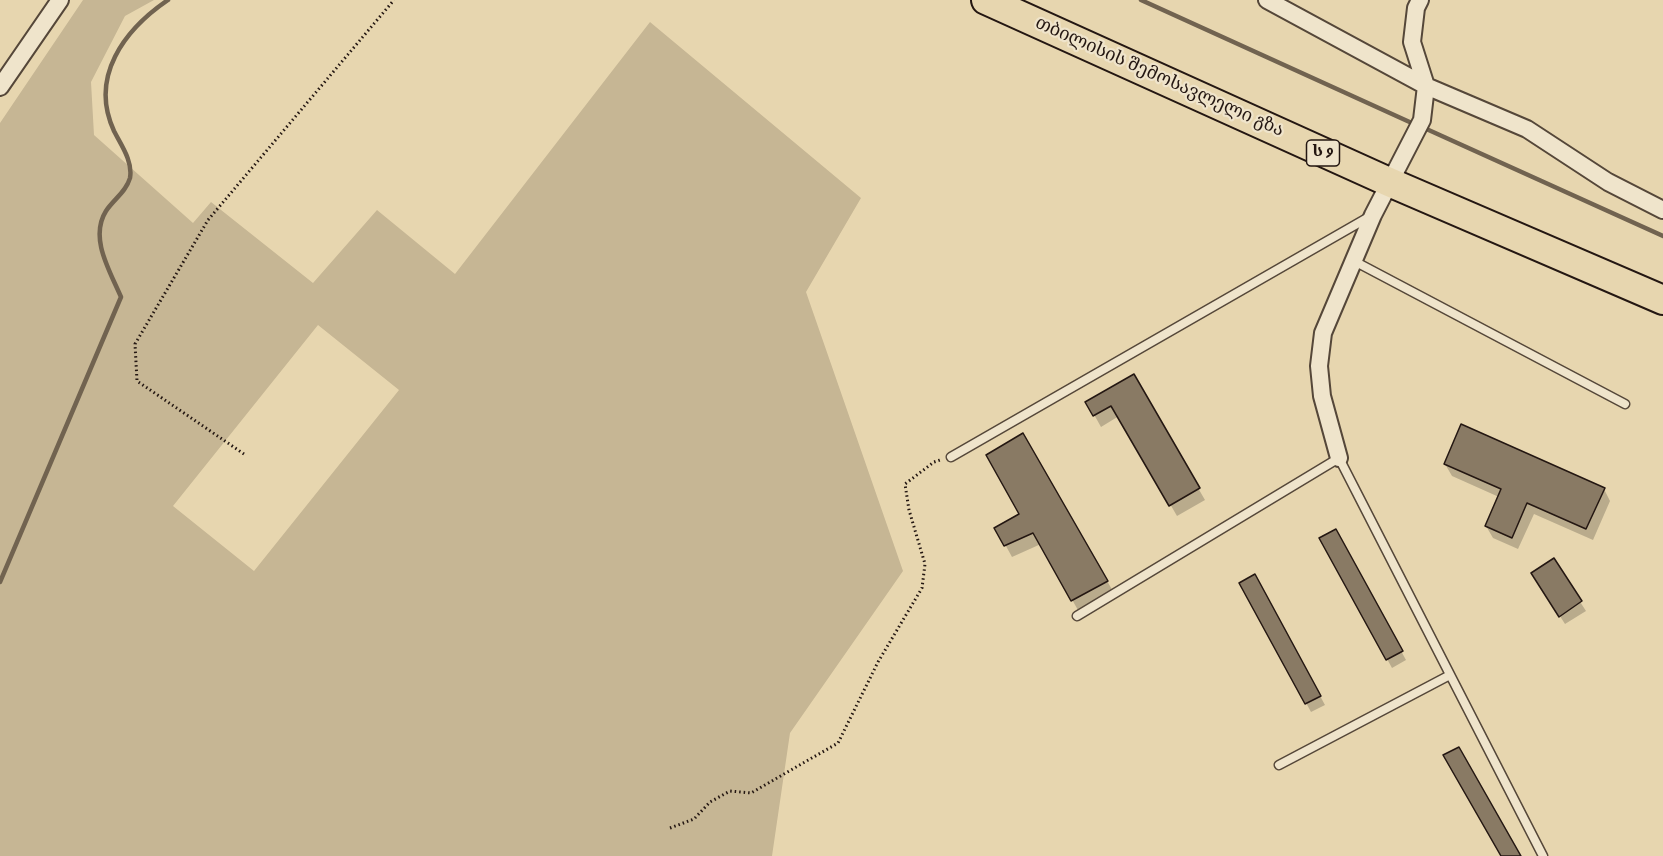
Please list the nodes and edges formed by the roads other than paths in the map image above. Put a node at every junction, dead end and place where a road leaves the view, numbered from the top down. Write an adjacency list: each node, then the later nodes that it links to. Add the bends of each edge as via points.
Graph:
1 (60, 0): 6 (street)
2 (986, 0): 7 (highway, თბილისის შემოსავლელი გზა / ს 9)
3 (1267, 0): 5 (street)
4 (1420, 0): 5 (street, via 1412,42)
5 (1426, 86): 7 (street, via 1422,120); 8 (street, via 1527,129 1608,182)
6 (0, 87)
7 (1389, 182): 9 (street); 11 (highway, თბილისის შემოსავლელი გზა / ს 9)
8 (1659, 205)
9 (1373, 215): 10 (street); 13 (lane)
10 (1354, 261): 12 (lane); 14 (street, via 1323,333 1318,366)
11 (1663, 300)
12 (1625, 404)
13 (951, 457)
14 (1338, 458): 15 (lane); 16 (lane)
15 (1077, 616)
16 (1450, 675): 17 (lane); 18 (lane)
17 (1279, 765)
18 (1543, 856)

